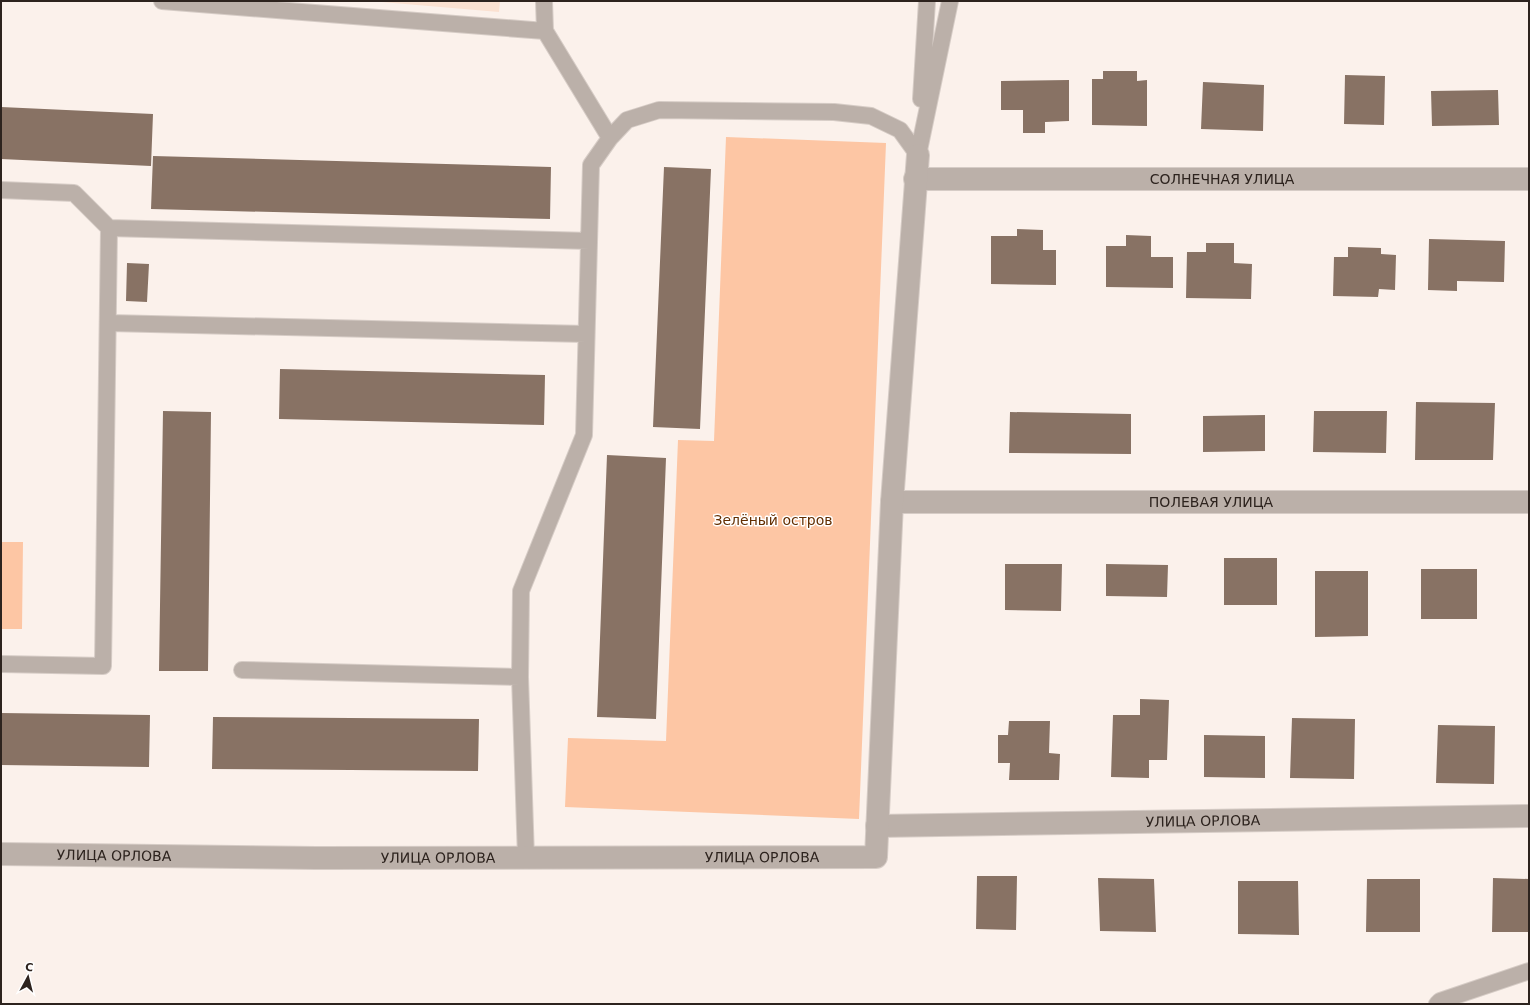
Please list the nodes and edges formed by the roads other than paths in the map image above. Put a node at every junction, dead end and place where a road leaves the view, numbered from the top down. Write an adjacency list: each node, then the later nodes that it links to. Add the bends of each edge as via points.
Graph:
1 (162, 1): 5 (lane)
2 (544, 1): 5 (lane)
3 (927, 1): 7 (lane)
4 (950, 1): 7 (lane)
5 (545, 31): 6 (lane)
6 (610, 138): 7 (lane, via 627,120 659,110 834,112 872,116 900,130); 12 (lane, via 591,165)
7 (918, 155): 8 (street)
8 (915, 179): 9 (street, СОЛНЕЧНАЯ УЛИЦА); 15 (street)
9 (1529, 179)
10 (1, 190): 11 (lane, via 74,193)
11 (109, 228): 12 (lane); 13 (lane)
12 (589, 241): 14 (lane)
13 (109, 323): 14 (lane); 17 (lane, via 103,666)
14 (586, 334): 19 (lane, via 584,435 521,592)
15 (892, 502): 16 (street, ПОЛЕВАЯ УЛИЦА); 21 (street)
16 (1529, 502)
17 (1, 664)
18 (242, 670): 19 (lane)
19 (520, 677): 23 (lane)
20 (1529, 816): 21 (street, УЛИЦА ОРЛОВА)
21 (877, 826): 23 (street, УЛИЦА ОРЛОВА, via 876,857)
22 (1, 854): 23 (street, УЛИЦА ОРЛОВА)
23 (526, 858)
24 (1529, 971): 25 (lane)
25 (1437, 1004)

